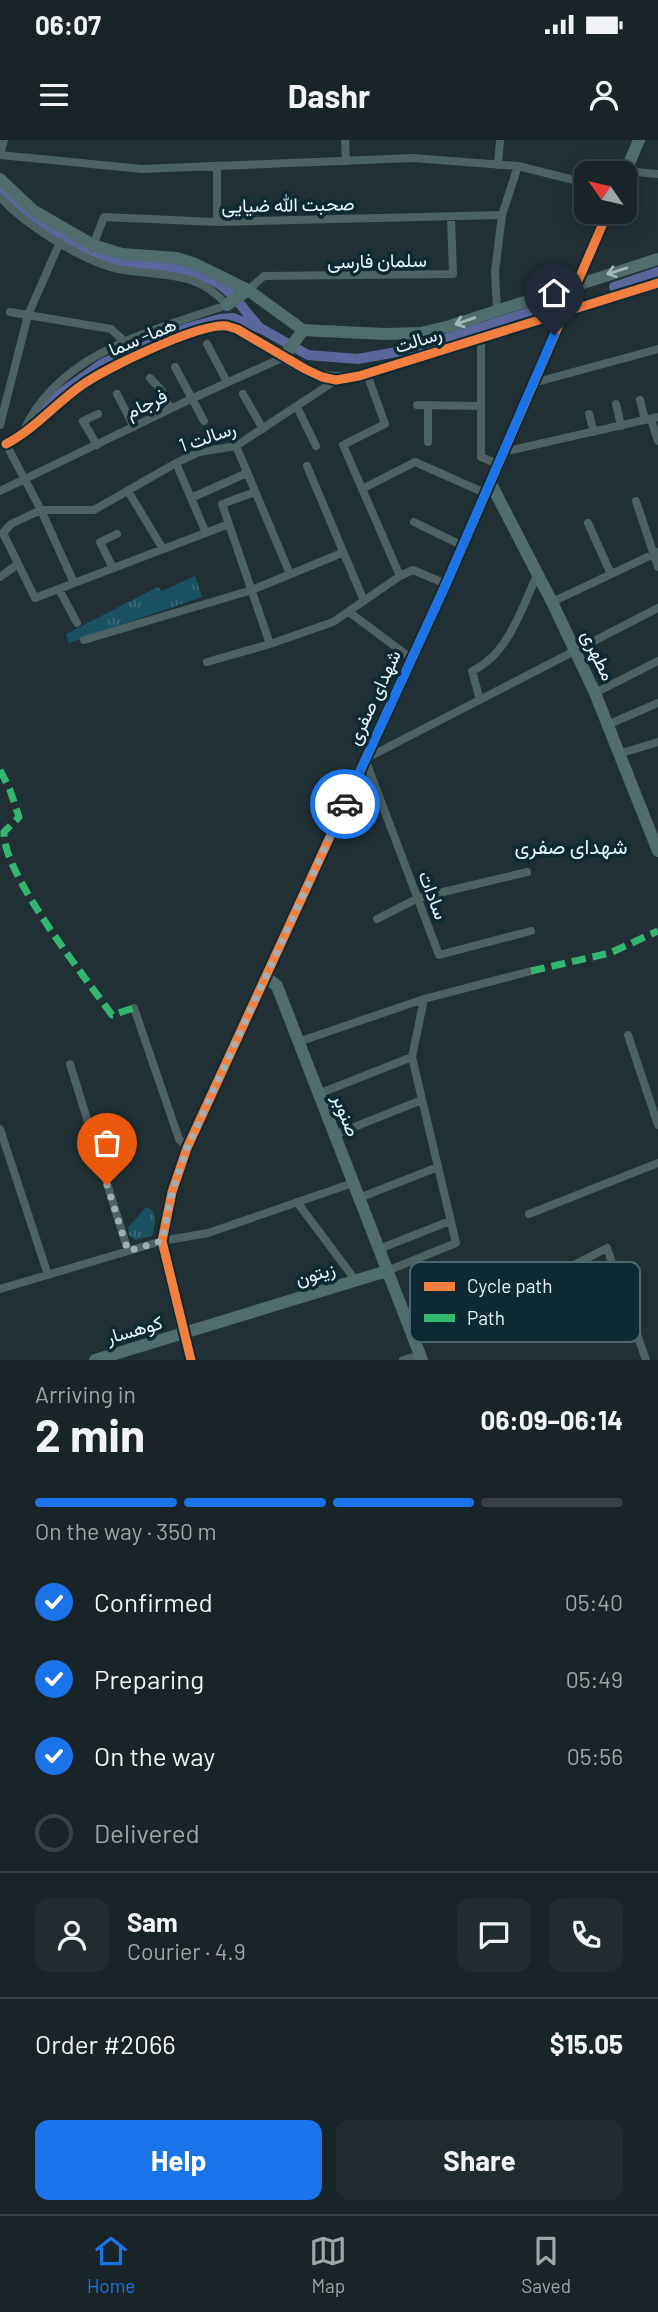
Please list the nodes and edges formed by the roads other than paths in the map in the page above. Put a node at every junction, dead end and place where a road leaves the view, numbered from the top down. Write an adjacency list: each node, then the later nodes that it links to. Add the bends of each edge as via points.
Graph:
1 (4, 140): 5 (street)
2 (345, 140): 6 (street)
3 (500, 140): 8 (street)
4 (639, 140): 7 (street)
5 (0, 155): 10 (street, via 142,169)
6 (346, 160): 8 (street, via 413,158); 10 (street)
7 (630, 161)
8 (498, 164): 9 (street)
9 (517, 166): 14 (street); 16 (street)
10 (217, 168): 18 (street)
11 (637, 173): 12 (street)
12 (658, 174)
13 (0, 179): 21 (street, via 34,211)
14 (574, 180)
15 (0, 197): 20 (street, via 29,225)
16 (502, 215): 17 (street, صحبت الله ضیایی); 28 (street, via 495,272)
17 (451, 217): 18 (street, صحبت الله ضیایی); 26 (street, سلمان فارسی, via 453,274 264,276)
18 (217, 222): 21 (street, صحبت الله ضیایی, via 104,217)
19 (603, 224): 25 (street, شهدای صفری)
20 (60, 242): 22 (street); 31 (street)
21 (93, 245): 22 (street); 26 (street, via 122,254 177,258)
22 (86, 257): 27 (street, via 118,269 178,276 205,286)
23 (658, 259): 25 (street, رسالت, one-way to 25)
24 (658, 283): 29 (street, رسالت)
25 (576, 284): 28 (street, رسالت); 29 (street, شهدای صفری)
26 (248, 290): 27 (street); 32 (street)
27 (227, 305): 34 (street, هما- سما)
28 (498, 310): 32 (street, رسالت, one-way to 32, via 421,333)
29 (565, 311): 33 (street, رسالت); 45 (street, شهدای صفری)
30 (10, 313): 31 (street)
31 (28, 315): 34 (street, via 111,329); 41 (street)
32 (303, 330): 37 (street)
33 (481, 336): 39 (street, رسالت); 53 (street)
34 (124, 341): 64 (street, هما- سما, via 83,363 57,386 38,405)
35 (207, 344): 44 (street)
36 (658, 349): 45 (street)
37 (284, 357): 43 (street); 44 (street, فرجام); 64 (street, هما- سما, via 237,329 216,327 116,364)
38 (176, 367): 48 (street)
39 (366, 374): 43 (street, رسالت); 78 (street, via 385,424 343,445)
40 (0, 376): 41 (street)
41 (11, 378): 60 (street)
42 (150, 378): 55 (street)
43 (336, 380): 54 (street, رسالت 1)
44 (227, 382): 48 (street, فرجام)
45 (533, 383): 72 (street, شهدای صفری)
46 (117, 394): 61 (street)
47 (243, 394): 63 (street)
48 (191, 399): 55 (street, فرجام); 59 (street)
49 (640, 400): 58 (street)
50 (616, 404): 62 (street)
51 (417, 405): 52 (street)
52 (428, 405): 53 (street); 68 (street)
53 (481, 406): 72 (street, via 481,457)
54 (297, 407): 63 (street, رسالت 1); 71 (street)
55 (170, 409): 61 (street, فرجام)
56 (98, 414): 69 (street, via 83,421)
57 (589, 414): 65 (street)
58 (651, 419): 62 (street); 66 (street)
59 (204, 421)
60 (0, 425)
61 (134, 426): 69 (street, فرجام)
62 (621, 426): 65 (street)
63 (263, 429): 70 (street, رسالت 1)
64 (24, 430): 67 (street, via 16,439)
65 (594, 432): 72 (street)
66 (658, 440)
67 (3, 442): 76 (street)
68 (428, 442)
69 (97, 444): 76 (street, فرجام)
70 (236, 446): 73 (street, رسالت 1, via 199,452); 75 (street)
71 (316, 446)
72 (501, 458): 77 (street, شهدای صفری)
73 (176, 463): 80 (street, رسالت 1); 82 (street)
74 (307, 466): 92 (street)
75 (247, 473): 81 (street); 82 (street)
76 (24, 480): 79 (street, فرجام); 84 (street)
77 (488, 488): 78 (street, via 415,462); 90 (street, شهدای صفری); 97 (street, مطهری)
78 (362, 489): 100 (street)
79 (0, 491)
80 (128, 491): 84 (street, رسالت 1, via 94,510); 91 (street)
81 (255, 492): 87 (street, via 222,504); 98 (street)
82 (191, 498): 88 (street)
83 (636, 500): 93 (street)
84 (41, 510): 94 (street, via 11,524 3,533); 102 (street)
85 (414, 522): 90 (street)
86 (588, 523): 99 (street)
87 (229, 524): 88 (street); 105 (street)
88 (206, 533): 91 (street)
89 (117, 534): 96 (street, via 100,541)
90 (463, 545): 103 (street, شهدای صفری)
91 (163, 549): 96 (street)
92 (342, 553): 98 (street); 106 (street)
93 (656, 553): 95 (street); 99 (street)
94 (18, 564): 101 (street); 104 (street, via 35,598)
95 (658, 567)
96 (113, 568): 102 (street)
97 (538, 573): 107 (street, مطهری); 118 (street, via 504,645 485,665 472,671)
98 (290, 574): 105 (street)
99 (611, 574): 107 (street)
100 (400, 576): 103 (street, via 413,570); 106 (street)
101 (0, 577)
102 (74, 583): 104 (street)
103 (446, 584): 114 (street, شهدای صفری)
104 (59, 589): 110 (street)
105 (252, 590): 111 (street); 112 (street)
106 (364, 601): 109 (street)
107 (552, 602): 113 (street, مطهری)
108 (658, 608): 113 (street)
109 (349, 612): 112 (street); 114 (street)
110 (77, 623)
111 (84, 640)
112 (270, 644): 116 (street)
113 (576, 651): 117 (street, مطهری); 118 (street)
114 (412, 659): 123 (street, شهدای صفری)
115 (658, 661): 117 (street)
116 (207, 663)
117 (595, 692): 120 (street, مطهری)
118 (480, 700): 123 (street)
119 (658, 703): 120 (street)
120 (607, 725): 122 (street, مطهری)
121 (658, 742): 122 (street)
122 (618, 754): 124 (street, مطهری)
123 (365, 759): 126 (street, سادات); 130 (street, شهدای صفری)
124 (658, 851)
125 (527, 872): 126 (street)
126 (418, 898): 127 (street); 128 (street, سادات, via 439,955)
127 (377, 919)
128 (531, 931)
129 (531, 971): 131 (street)
130 (266, 977): 134 (street, صنوبر, via 276,986); 142 (street, شهدای صفری)
131 (424, 999): 134 (street); 135 (street)
132 (134, 1008): 142 (street, via 179,1139)
133 (628, 1035): 139 (street)
134 (298, 1042): 137 (street, صنوبر)
135 (412, 1057): 137 (street); 138 (street)
136 (70, 1064): 152 (street)
137 (318, 1094): 141 (street, صنوبر)
138 (422, 1100): 141 (street); 144 (street)
139 (658, 1125)
140 (0, 1129): 156 (street)
141 (334, 1135): 145 (street, صنوبر)
142 (187, 1148): 150 (street, شهدای صفری)
143 (658, 1163): 148 (street)
144 (438, 1167): 146 (street); 149 (street)
145 (353, 1183): 146 (street, صنوبر); 147 (street)
146 (359, 1198): 151 (street, صنوبر)
147 (297, 1202): 150 (street, via 208,1233); 157 (street)
148 (528, 1214)
149 (450, 1220): 151 (street); 155 (street, زیتون, via 456,1243)
150 (162, 1241): 152 (street); 160 (street, شهدای صفری)
151 (379, 1249): 155 (street, صنوبر)
152 (128, 1251): 156 (street)
153 (580, 1262): 154 (street, via 607,1248)
154 (612, 1262)
155 (387, 1271): 157 (street, زیتون); 159 (street, صنوبر)
156 (48, 1275): 158 (street)
157 (356, 1281): 160 (street, زیتون)
158 (0, 1289)
159 (410, 1329)
160 (184, 1334): 163 (street, کوهسار); 164 (street, شهدای صفری)
161 (640, 1342): 166 (street)
162 (421, 1357): 165 (street)
163 (95, 1360)
164 (191, 1360)
165 (403, 1360)
166 (646, 1360)

